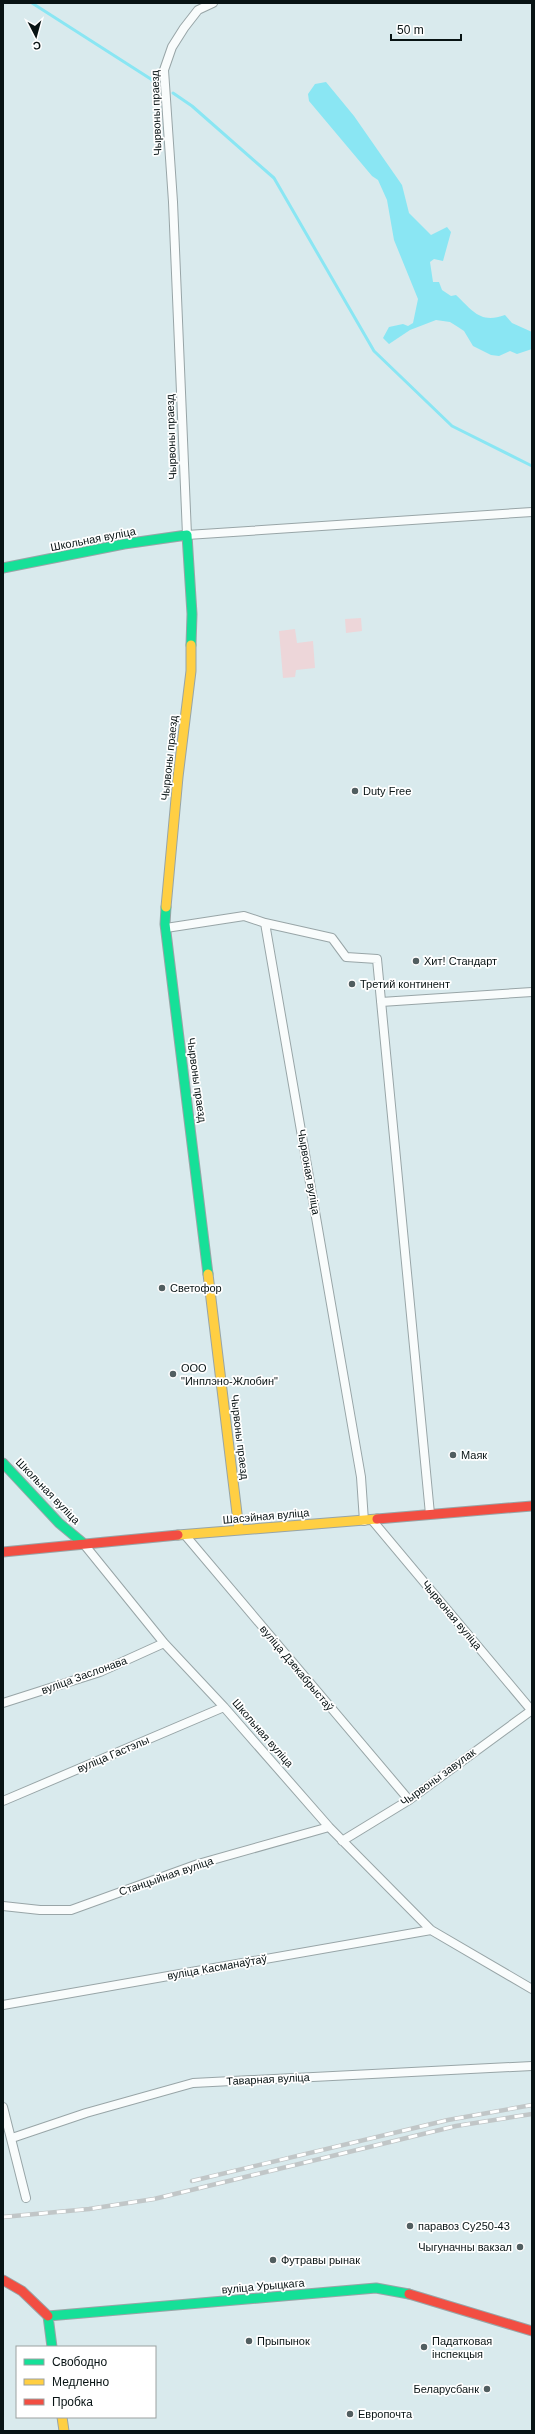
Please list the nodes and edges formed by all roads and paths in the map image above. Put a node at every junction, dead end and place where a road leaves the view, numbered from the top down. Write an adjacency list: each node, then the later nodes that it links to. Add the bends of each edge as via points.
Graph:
1 (213, 3): 3 (street, Чырвоны праезд, via 198,10 184,28 172,47 164,70 173,210)
2 (532, 512): 3 (street)
3 (187, 535): 4 (street, Школьная вуліца, via 124,544); 6 (street, Чырвоны праезд, via 192,614 191,671 178,776)
4 (3, 568)
5 (265, 923): 6 (street, via 244,916); 8 (street, via 332,938 346,957 377,959); 12 (street, Чырвоная вуліца)
6 (166, 928): 13 (street, Чырвоны праезд)
7 (532, 992): 8 (street)
8 (381, 1002): 11 (street)
9 (3, 1463): 15 (street, Школьная вуліца, via 59,1522)
10 (532, 1506): 11 (street, Шасэйная вуліца)
11 (430, 1514): 12 (street, Шасэйная вуліца)
12 (368, 1521): 13 (street, Шасэйная вуліца); 20 (street, Чырвоная вуліца)
13 (239, 1530): 14 (street, Шасэйная вуліца)
14 (185, 1535): 15 (street, Шасэйная вуліца); 21 (street, вуліца Дзекабрыстаў)
15 (83, 1543): 16 (street, Шасэйная вуліца); 17 (street, Школьная вуліца)
16 (3, 1552)
17 (164, 1643): 18 (street, вуліца Заслонава, via 100,1672); 19 (street, Школьная вуліца)
18 (3, 1703)
19 (224, 1707): 22 (street, вуліца Гастэлы); 23 (street, Школьная вуліца)
20 (532, 1710): 21 (street, Чырвоны завулак)
21 (409, 1800): 24 (street, Чырвоны завулак)
22 (3, 1801)
23 (329, 1827): 24 (street, Школьная вуліца); 25 (street, Станцыйная вуліца, via 198,1864 71,1910)
24 (342, 1841): 26 (street, Школьная вуліца)
25 (3, 1906)
26 (430, 1930): 27 (street, Школьная вуліца); 28 (street, вуліца Касманаўтаў)
27 (532, 1989)
28 (3, 2005)
29 (532, 2066): 31 (street, Таварная вуліца, via 194,2083 124,2101)
30 (3, 2107): 31 (street)
31 (12, 2138): 32 (street)
32 (26, 2198)
33 (3, 2280): 34 (street, via 33,2300)
34 (48, 2316): 35 (street, вуліца Урыцкага, via 376,2288 396,2290); 36 (street)
35 (532, 2331)
36 (52, 2346)
37 (62, 2418): 38 (street)
38 (64, 2431)

